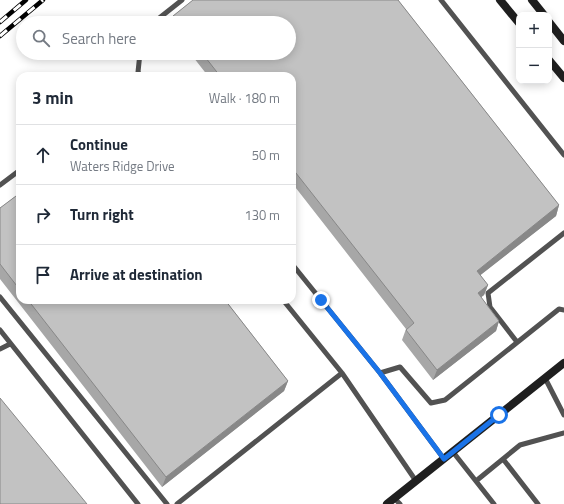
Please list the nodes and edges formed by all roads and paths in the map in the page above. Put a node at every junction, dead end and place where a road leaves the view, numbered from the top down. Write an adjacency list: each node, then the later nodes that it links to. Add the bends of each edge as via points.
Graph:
1 (182, 0): 6 (lane)
2 (441, 0): 14 (lane)
3 (500, 0): 7 (street)
4 (532, 0): 5 (street)
5 (542, 12)
6 (161, 16)
7 (516, 19)
8 (552, 26): 9 (street)
9 (564, 41)
10 (139, 60): 12 (lane)
11 (552, 64): 13 (street)
12 (138, 72)
13 (564, 78)
14 (564, 155)
15 (16, 173): 16 (lane)
16 (0, 185)
17 (564, 232): 24 (lane, via 488,293 490,308)
18 (296, 269): 29 (lane)
19 (0, 297): 40 (lane)
20 (286, 304): 28 (lane)
21 (564, 305): 22 (lane)
22 (561, 309): 24 (lane)
23 (0, 330): 25 (lane)
24 (517, 342): 29 (lane, via 445,400 431,403 400,367)
25 (10, 344): 26 (lane); 39 (lane)
26 (0, 349)
27 (564, 363): 30 (street)
28 (342, 373): 36 (lane); 41 (lane)
29 (380, 373): 35 (lane)
30 (545, 378): 31 (lane); 33 (street)
31 (564, 415)
32 (564, 433): 34 (lane, via 520,445)
33 (453, 452): 35 (street); 37 (lane)
34 (503, 458): 37 (lane); 44 (lane)
35 (444, 459): 36 (street)
36 (416, 481): 38 (street)
37 (476, 481): 43 (lane)
38 (397, 501): 42 (street)
39 (138, 504)
40 (167, 504)
41 (176, 504)
42 (387, 504)
43 (494, 504)
44 (538, 504)

